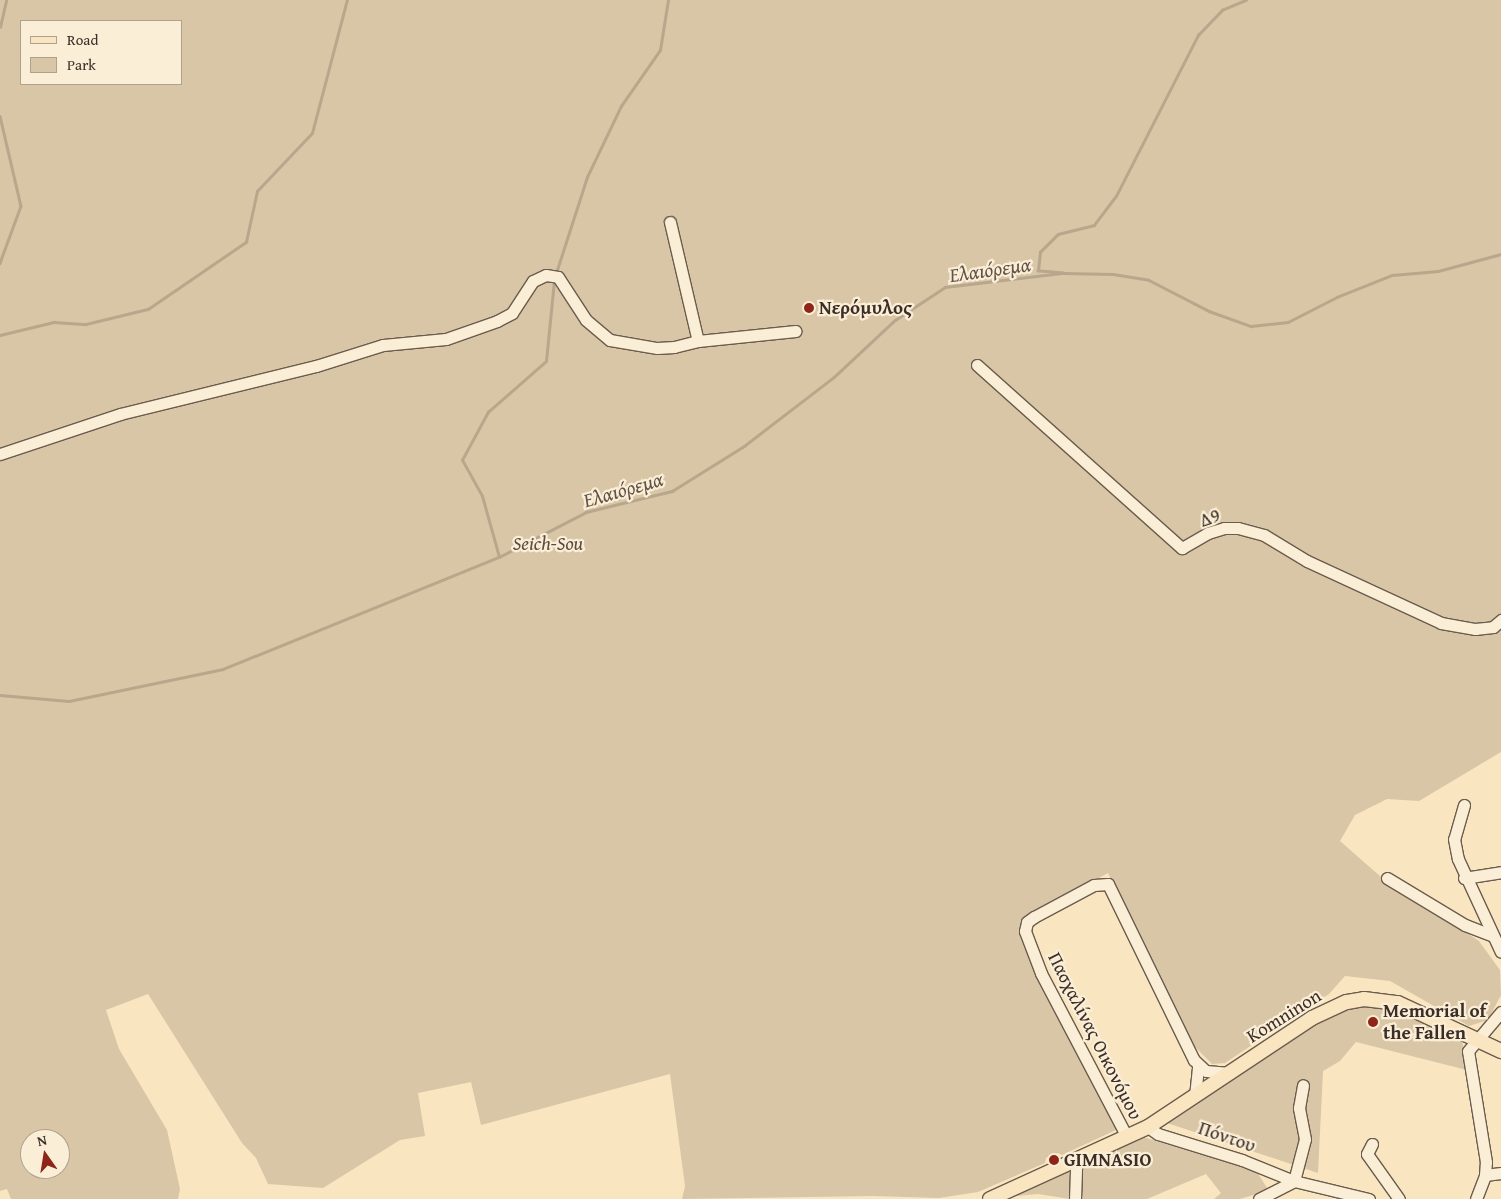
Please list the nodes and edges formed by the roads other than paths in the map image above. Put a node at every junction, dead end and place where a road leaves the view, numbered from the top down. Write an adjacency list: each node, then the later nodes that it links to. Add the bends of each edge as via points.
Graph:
1 (670, 222): 3 (street)
2 (795, 331): 3 (street)
3 (698, 341): 5 (street, via 657,348 610,340 586,320 558,277 546,275 533,280 512,312 497,321 446,339 383,345 322,365 120,414)
4 (977, 365): 6 (street, Δ9, via 1182,548 1208,533 1238,528 1264,535 1307,561 1441,623 1475,629 1493,627)
5 (0, 454)
6 (1501, 620)
7 (1464, 805): 10 (street, via 1454,839)
8 (1501, 872): 10 (street)
9 (1387, 878): 11 (street, via 1464,925)
10 (1464, 878): 11 (street)
11 (1491, 935): 12 (street)
12 (1501, 952)
13 (1501, 1012): 14 (street, via 1488,1032)
14 (1475, 1041): 15 (main road, Komninon); 17 (main road, Komninon, via 1398,1003 1364,998 1332,1006); 25 (street, via 1468,1051 1486,1162)
15 (1501, 1051)
16 (1198, 1064): 17 (street, via 1212,1072); 19 (street); 21 (street, Πασχαλίνας Οικονόμου, via 1108,884 1094,885 1027,922 1026,935 1047,986 1120,1117)
17 (1230, 1073): 19 (main road, Komninon)
18 (1303, 1085): 26 (street, via 1300,1108 1305,1140)
19 (1195, 1096): 20 (main road, Komninon)
20 (1148, 1127): 21 (main road, Komninon); 26 (street, Πόντου, via 1158,1134 1235,1158)
21 (1127, 1136): 23 (main road, Komninon)
22 (1372, 1144): 31 (street, via 1367,1154)
23 (1076, 1161): 27 (main road, Komninon); 28 (street)
24 (1501, 1173): 25 (street)
25 (1485, 1176): 32 (street)
26 (1294, 1182): 29 (street); 30 (street, Πόντου)
27 (990, 1199)
28 (1075, 1199)
29 (1259, 1199)
30 (1369, 1199)
31 (1399, 1199)
32 (1476, 1199)

